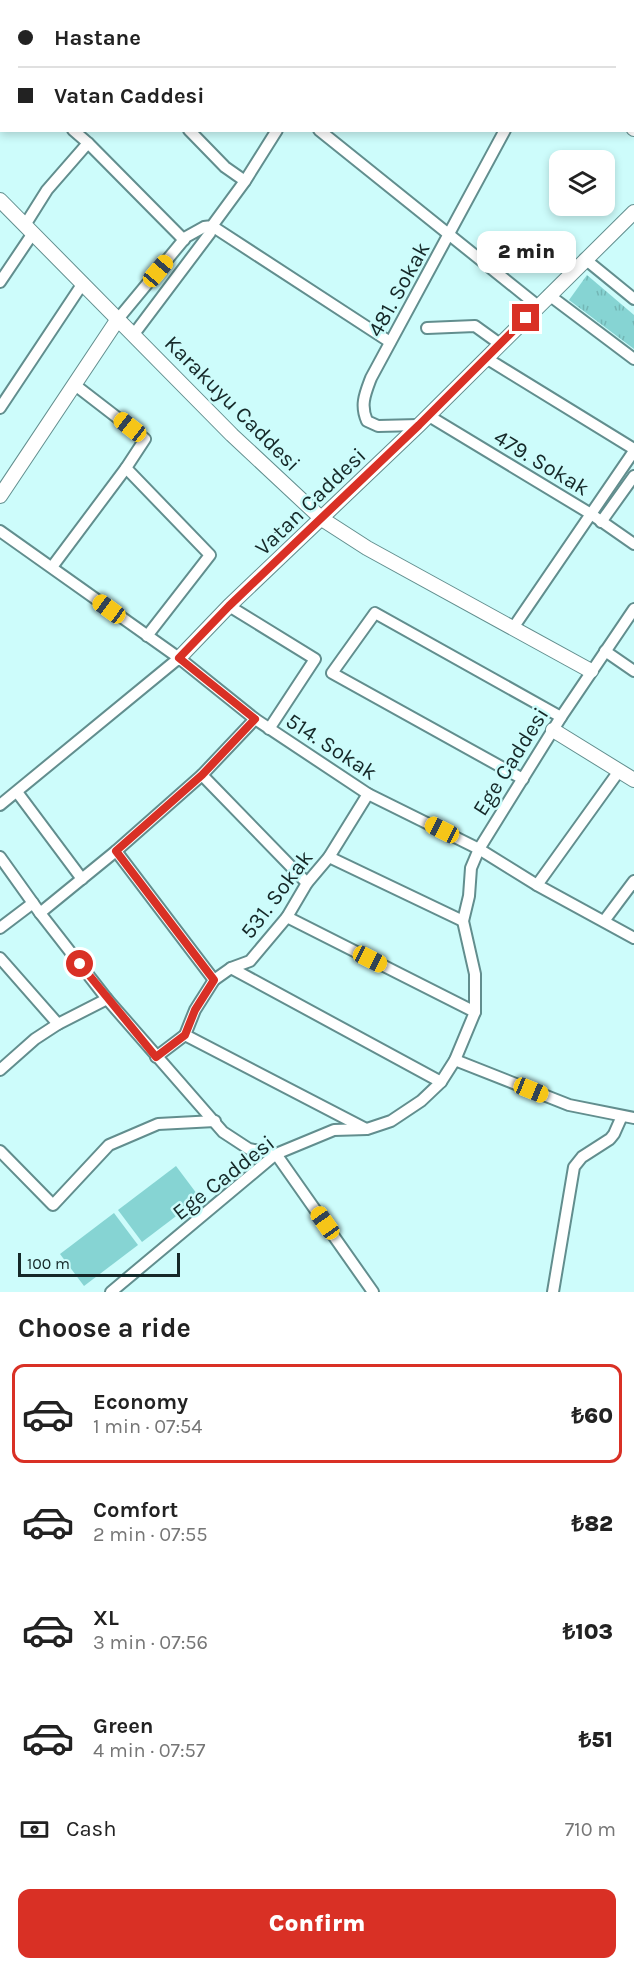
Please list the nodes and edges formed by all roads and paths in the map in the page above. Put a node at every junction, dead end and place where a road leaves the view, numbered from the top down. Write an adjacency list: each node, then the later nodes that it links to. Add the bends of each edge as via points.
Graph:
1 (75, 132): 6 (street)
2 (191, 132): 7 (street, via 225,167)
3 (277, 132): 7 (street)
4 (321, 132): 12 (street)
5 (504, 132): 12 (street, 481. Sokak)
6 (87, 143): 11 (street, via 48,190); 13 (street)
7 (245, 181): 10 (street)
8 (0, 200): 11 (street, Karakuyu Caddesi)
9 (634, 212): 14 (street, Vatan Caddesi)
10 (211, 227): 13 (street, via 204,227); 22 (street); 23 (street)
11 (29, 229): 15 (street); 16 (street, Karakuyu Caddesi)
12 (449, 236): 19 (street); 23 (street, 481. Sokak)
13 (184, 240): 20 (street)
14 (585, 259): 17 (street, Vatan Caddesi); 18 (street)
15 (0, 282)
16 (83, 283): 20 (street, Karakuyu Caddesi); 28 (street)
17 (549, 295): 19 (street, Vatan Caddesi); 26 (street)
18 (634, 299)
19 (538, 306): 24 (street, Vatan Caddesi)
20 (118, 319): 22 (street, Karakuyu Caddesi); 27 (street)
21 (427, 328): 24 (street, via 475,326)
22 (134, 334): 35 (street, Karakuyu Caddesi, via 232,435)
23 (390, 342): 29 (street, 481. Sokak, via 364,394 362,409 367,421 378,426)
24 (500, 344): 25 (street, Vatan Caddesi)
25 (486, 358): 29 (street, Vatan Caddesi); 30 (street)
26 (634, 359)
27 (75, 385): 31 (street, via 146,439); 33 (street)
28 (0, 408)
29 (424, 421): 34 (street, 479. Sokak); 35 (street, Vatan Caddesi)
30 (634, 450): 34 (street)
31 (126, 468): 39 (street); 43 (street, via 210,555)
32 (634, 476): 36 (street)
33 (0, 496)
34 (591, 514): 36 (street, 479. Sokak); 42 (street)
35 (322, 519): 40 (street, Vatan Caddesi); 42 (street, Karakuyu Caddesi)
36 (601, 522): 38 (street, 479. Sokak)
37 (0, 531): 39 (street, 514. Sokak)
38 (634, 544)
39 (52, 567): 43 (street, 514. Sokak)
40 (229, 606): 45 (street, Vatan Caddesi); 50 (street, via 315,659)
41 (634, 609): 44 (street, Ege Caddesi)
42 (513, 628): 46 (street, Karakuyu Caddesi)
43 (147, 636): 45 (street, 514. Sokak)
44 (605, 651): 46 (street, Ege Caddesi); 47 (street)
45 (179, 658): 49 (street, 514. Sokak); 56 (street, Vatan Caddesi)
46 (591, 671): 48 (street, Ege Caddesi)
47 (634, 671)
48 (561, 717): 51 (street, Ege Caddesi); 54 (street, via 375,613 332,673)
49 (255, 719): 50 (street, 514. Sokak); 53 (street)
50 (269, 729): 57 (street, 514. Sokak)
51 (553, 730): 52 (street); 54 (street, Ege Caddesi)
52 (619, 771): 55 (street); 66 (street)
53 (202, 775): 60 (street); 65 (street)
54 (522, 779): 59 (street, Ege Caddesi)
55 (634, 780)
56 (17, 792): 58 (street, Vatan Caddesi); 63 (street)
57 (368, 794): 59 (street, 514. Sokak); 62 (street, 531. Sokak)
58 (0, 804)
59 (479, 849): 66 (street, 514. Sokak); 69 (street, Ege Caddesi, via 471,868)
60 (116, 851): 63 (street); 75 (street)
61 (0, 857): 67 (street)
62 (329, 857): 65 (street, 531. Sokak); 69 (street)
63 (82, 879): 67 (street)
64 (634, 881): 70 (street)
65 (306, 883): 68 (street, 531. Sokak)
66 (537, 885): 70 (street, 514. Sokak)
67 (37, 908): 71 (street); 76 (street)
68 (287, 917): 74 (street, 531. Sokak, via 250,961); 77 (street)
69 (463, 921): 77 (street, Ege Caddesi, via 475,974)
70 (604, 921): 72 (street, 514. Sokak)
71 (0, 928)
72 (634, 938)
73 (0, 958): 78 (street)
74 (231, 968): 75 (street, 531. Sokak); 83 (street)
75 (214, 980): 79 (street, 531. Sokak)
76 (107, 999): 78 (street); 80 (street)
77 (475, 1012): 81 (street, Ege Caddesi)
78 (58, 1024): 82 (street)
79 (185, 1035): 80 (street, 531. Sokak); 87 (street)
80 (156, 1057): 86 (street)
81 (455, 1060): 83 (street, Ege Caddesi); 84 (street, via 569,1105)
82 (0, 1070)
83 (441, 1082): 87 (street, Ege Caddesi, via 391,1121)
84 (622, 1116): 85 (street); 92 (street, via 610,1139 574,1167)
85 (634, 1118)
86 (215, 1121): 88 (street, via 158,1124 109,1145 53,1205); 89 (street, via 223,1132 249,1149)
87 (367, 1129): 89 (street, Ege Caddesi, via 334,1130)
88 (0, 1151)
89 (276, 1155): 90 (street, Ege Caddesi); 91 (street)
90 (111, 1292)
91 (373, 1292)
92 (553, 1292)

